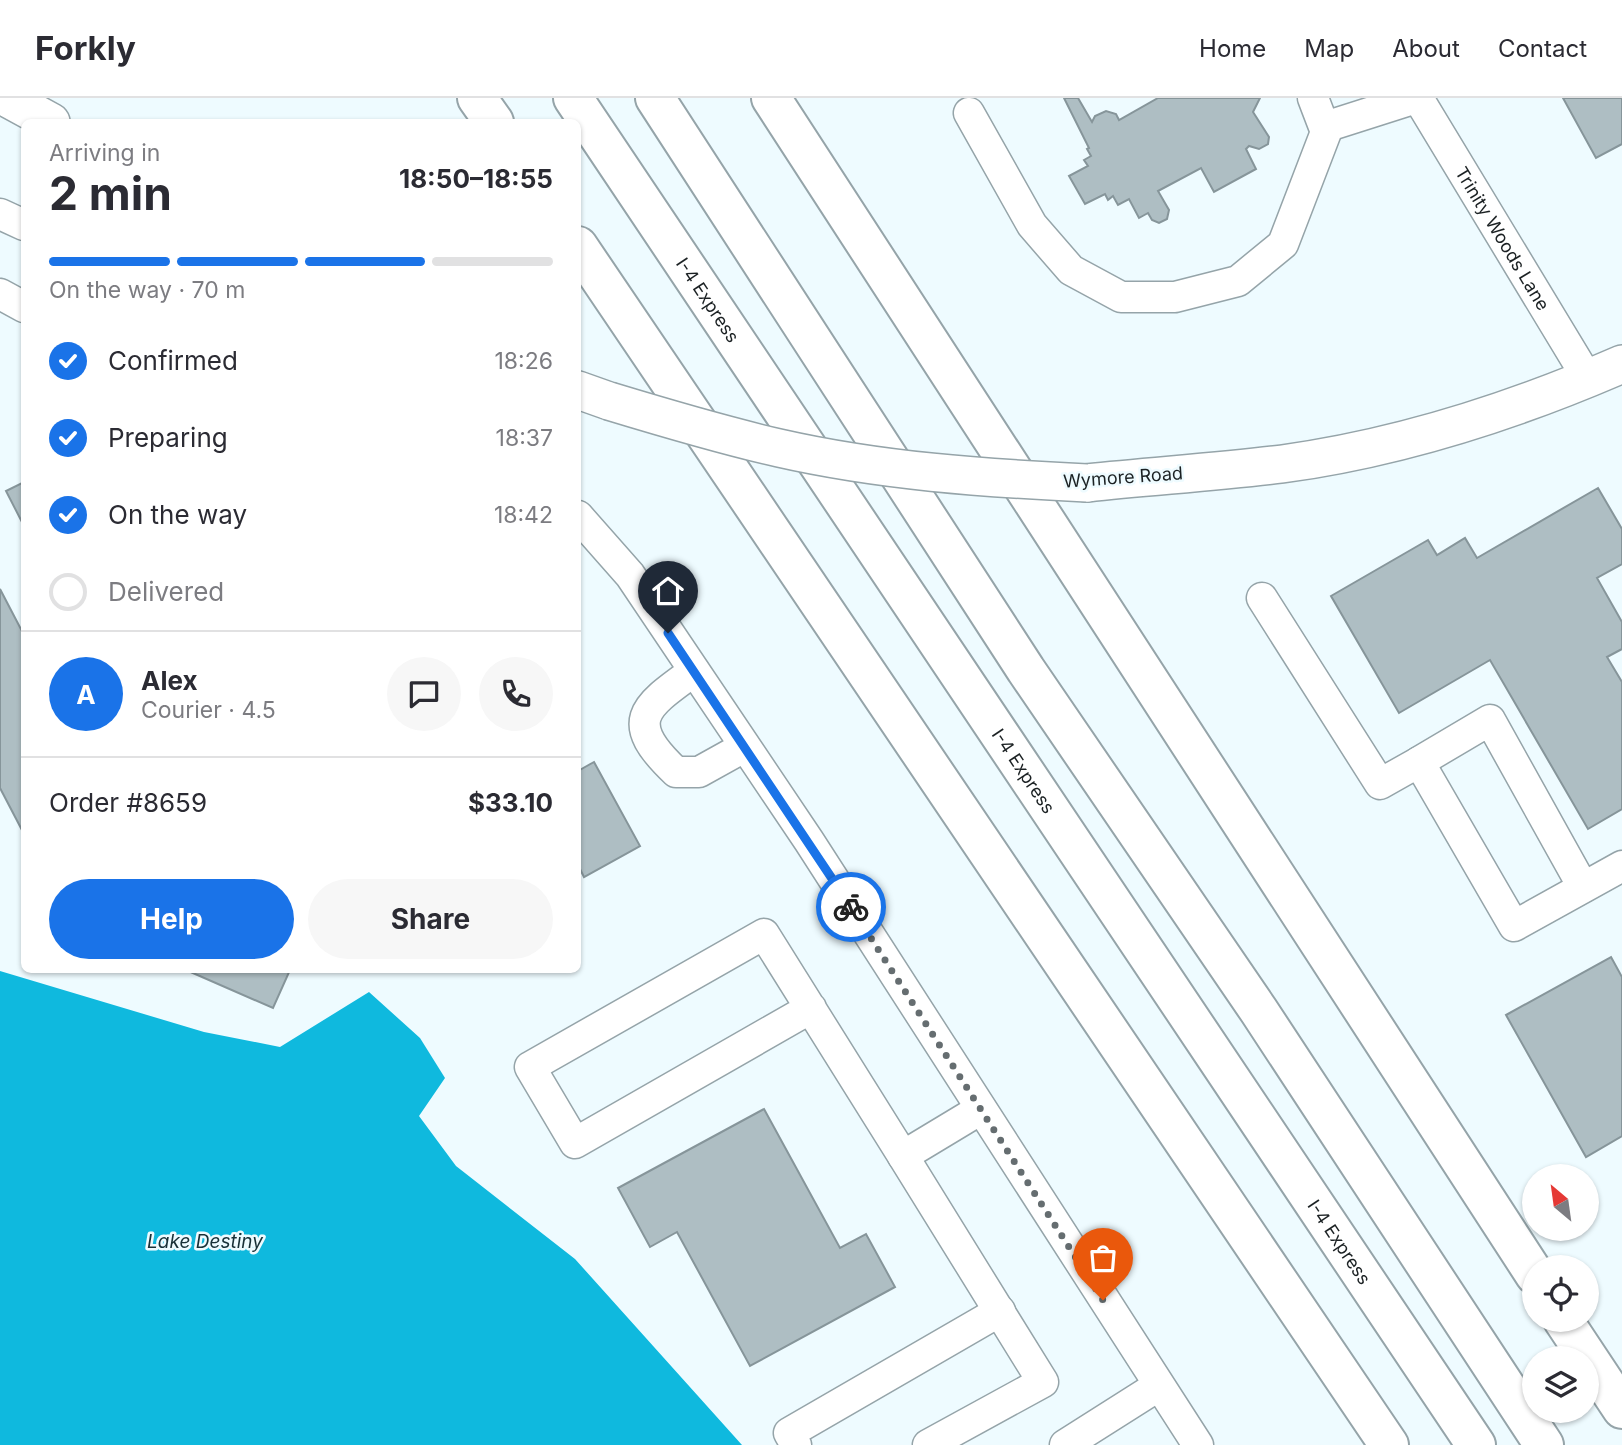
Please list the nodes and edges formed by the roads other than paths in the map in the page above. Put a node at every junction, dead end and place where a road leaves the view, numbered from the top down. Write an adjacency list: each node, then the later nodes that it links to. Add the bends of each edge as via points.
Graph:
1 (7, 98): 9 (main road)
2 (477, 98): 10 (highway)
3 (573, 98): 44 (highway, I-4 Express)
4 (655, 98): 45 (highway, via 1026,670 1259,1011)
5 (771, 98): 30 (highway)
6 (1313, 98): 11 (street)
7 (1417, 98): 11 (street); 18 (street, Trinity Woods Lane)
8 (969, 113): 11 (street, via 1032,225 1071,270 1121,298 1175,297 1238,281 1256,267 1283,244)
9 (46, 119)
10 (492, 119)
11 (1325, 127)
12 (0, 214): 13 (street)
13 (21, 224)
14 (581, 250): 34 (highway)
15 (0, 294): 16 (street)
16 (21, 305)
17 (1622, 364): 18 (main road, Wymore Road)
18 (1588, 379): 19 (main road, Wymore Road, bridge, via 1483,418 1386,443 1284,464 1087,483 974,477 844,460 780,448)
19 (593, 396)
20 (581, 519): 22 (street, via 630,575)
21 (1262, 598): 24 (street, via 1380,784)
22 (694, 671): 23 (street); 23 (street, via 654,700 644,715 645,732 659,756 676,772 699,772)
23 (744, 747): 28 (street)
24 (1419, 762): 26 (street, via 1514,926); 26 (street, via 1490,720)
25 (1622, 866): 26 (street)
26 (1583, 887)
27 (811, 1008): 27 (street, via 764,934 530,1067 575,1143); 29 (street)
28 (981, 1109): 29 (street); 35 (street)
29 (903, 1156): 31 (street)
30 (1522, 1255)
31 (1000, 1311): 39 (street, via 789,1433); 40 (street, via 1043,1381)
32 (1572, 1332): 37 (highway)
33 (1573, 1332): 36 (highway)
34 (1346, 1377): 42 (highway); 43 (highway)
35 (1158, 1385): 38 (street); 41 (street)
36 (1622, 1385)
37 (1622, 1409)
38 (1081, 1441)
39 (796, 1445)
40 (928, 1445)
41 (1198, 1445)
42 (1368, 1445)
43 (1389, 1445)
44 (1476, 1445)
45 (1544, 1445)

